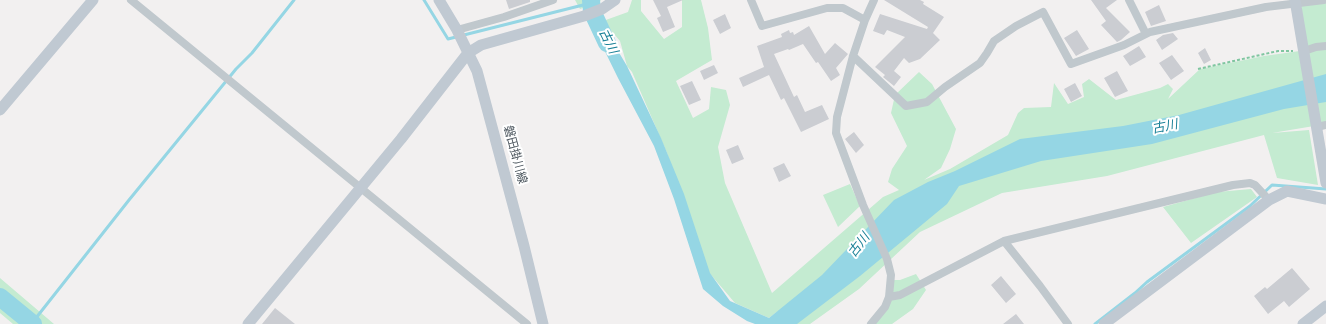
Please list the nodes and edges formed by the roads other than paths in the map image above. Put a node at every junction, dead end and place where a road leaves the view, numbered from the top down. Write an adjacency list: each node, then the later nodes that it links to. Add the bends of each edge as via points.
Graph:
1 (93, 0): 18 (street)
2 (131, 0): 21 (street)
3 (439, 0): 12 (street, 磐田掛川線)
4 (553, 0): 12 (street)
5 (615, 0): 16 (street, via 602,9 584,16 480,45)
6 (751, 0): 11 (street, via 762,26 827,8 844,8)
7 (874, 0): 11 (street)
8 (1129, 0): 13 (street)
9 (1324, 0): 10 (street)
10 (1295, 2): 13 (street); 15 (street)
11 (865, 20): 17 (street)
12 (457, 30): 16 (street, 磐田掛川線)
13 (1146, 34): 17 (street, via 1072,64 1043,12 994,41 980,63 927,102 906,106)
14 (1326, 46): 15 (street)
15 (1304, 51): 19 (street)
16 (468, 53): 21 (street); 29 (street, 磐田掛川線, via 478,71)
17 (853, 56): 25 (street, via 837,117 836,133 887,260 891,275)
18 (0, 110)
19 (1321, 126): 20 (street)
20 (1326, 182)
21 (360, 188): 27 (street); 28 (street)
22 (1268, 200): 23 (street, via 1286,190); 24 (street, via 1255,185 1233,185); 32 (street)
23 (1326, 200)
24 (1004, 241): 25 (street, via 900,295); 31 (street)
25 (889, 297): 30 (street, via 885,307)
26 (1326, 306): 33 (street)
27 (248, 324)
28 (527, 324)
29 (543, 324)
30 (871, 324)
31 (1068, 324)
32 (1104, 324)
33 (1303, 324)

